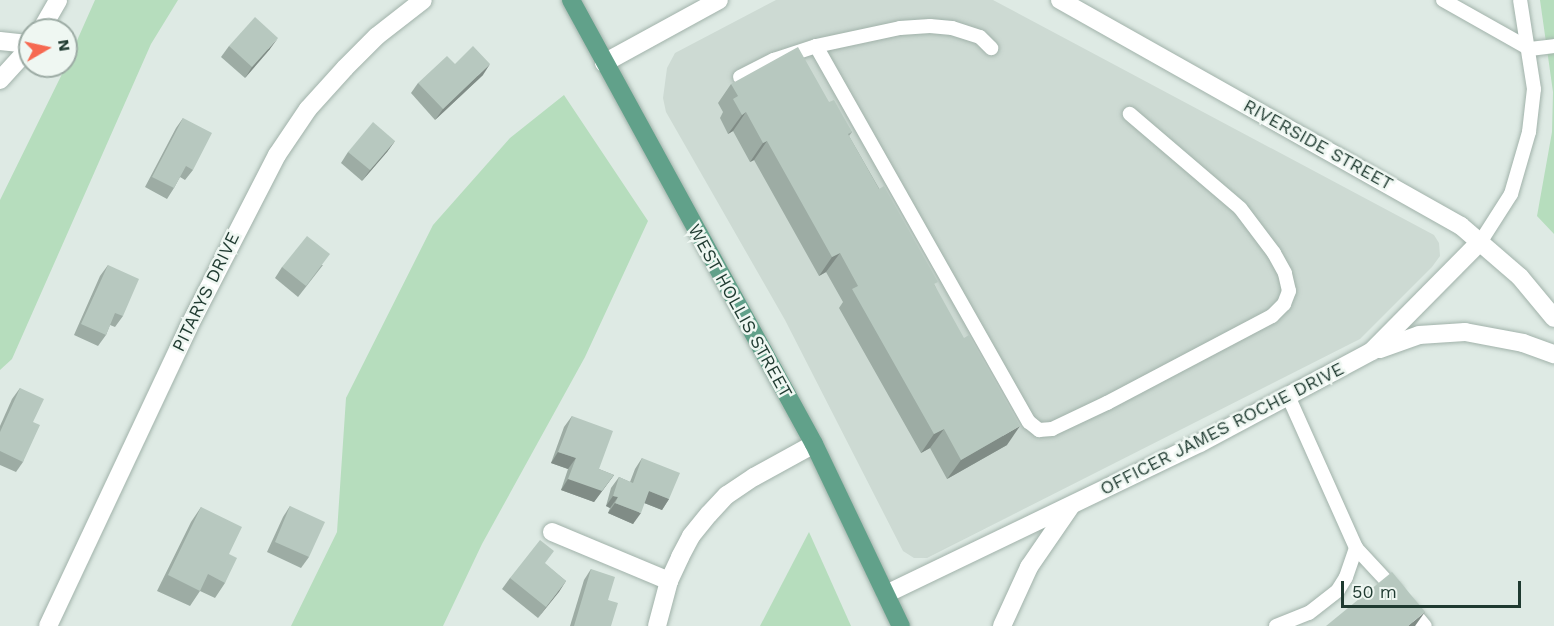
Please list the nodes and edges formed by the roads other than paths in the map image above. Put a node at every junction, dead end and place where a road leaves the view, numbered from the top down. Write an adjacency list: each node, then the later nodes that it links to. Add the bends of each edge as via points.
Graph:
1 (58, 0): 8 (street)
2 (423, 0): 31 (street, PITARYS DRIVE, via 377,36 345,68 308,110 277,155 188,328)
3 (571, 0): 16 (main road, WEST HOLLIS STREET)
4 (720, 0): 16 (street)
5 (1443, 0): 14 (lane)
6 (1520, 0): 14 (lane)
7 (1064, 1): 20 (street, RIVERSIDE STREET, via 1436,211)
8 (48, 18)
9 (0, 41): 10 (street)
10 (18, 43)
11 (816, 46): 13 (lane, via 873,32 930,26 969,33); 17 (lane); 19 (lane, via 1029,422 1040,430 1052,429 1107,403 1272,316 1284,304 1289,291 1274,253 1240,207)
12 (1554, 46): 14 (lane)
13 (991, 48)
14 (1530, 49): 20 (lane, via 1534,89 1529,132 1511,194)
15 (18, 59): 18 (street)
16 (604, 63): 25 (main road, WEST HOLLIS STREET)
17 (740, 77)
18 (0, 80)
19 (1130, 114)
20 (1481, 241): 21 (street, RIVERSIDE STREET, via 1520,277); 22 (street, OFFICER JAMES ROCHE DRIVE)
21 (1554, 318)
22 (1372, 351): 23 (street, OFFICER JAMES ROCHE DRIVE, via 1419,335 1465,332 1523,343); 24 (street, OFFICER JAMES ROCHE DRIVE)
23 (1554, 354)
24 (1289, 398): 26 (street, OFFICER JAMES ROCHE DRIVE); 28 (lane)
25 (814, 444): 29 (street, via 727,495 691,536); 30 (main road, WEST HOLLIS STREET)
26 (1071, 505): 30 (street, OFFICER JAMES ROCHE DRIVE); 34 (street, OFFICER JAMES ROCHE DRIVE, via 1029,567)
27 (552, 532): 29 (street)
28 (1356, 548): 35 (lane, via 1347,577 1338,590 1309,613); 36 (lane)
29 (669, 580): 32 (street)
30 (886, 594): 33 (main road, WEST HOLLIS STREET)
31 (48, 626)
32 (657, 626)
33 (901, 626)
34 (1002, 626)
35 (1276, 626)
36 (1425, 626)

